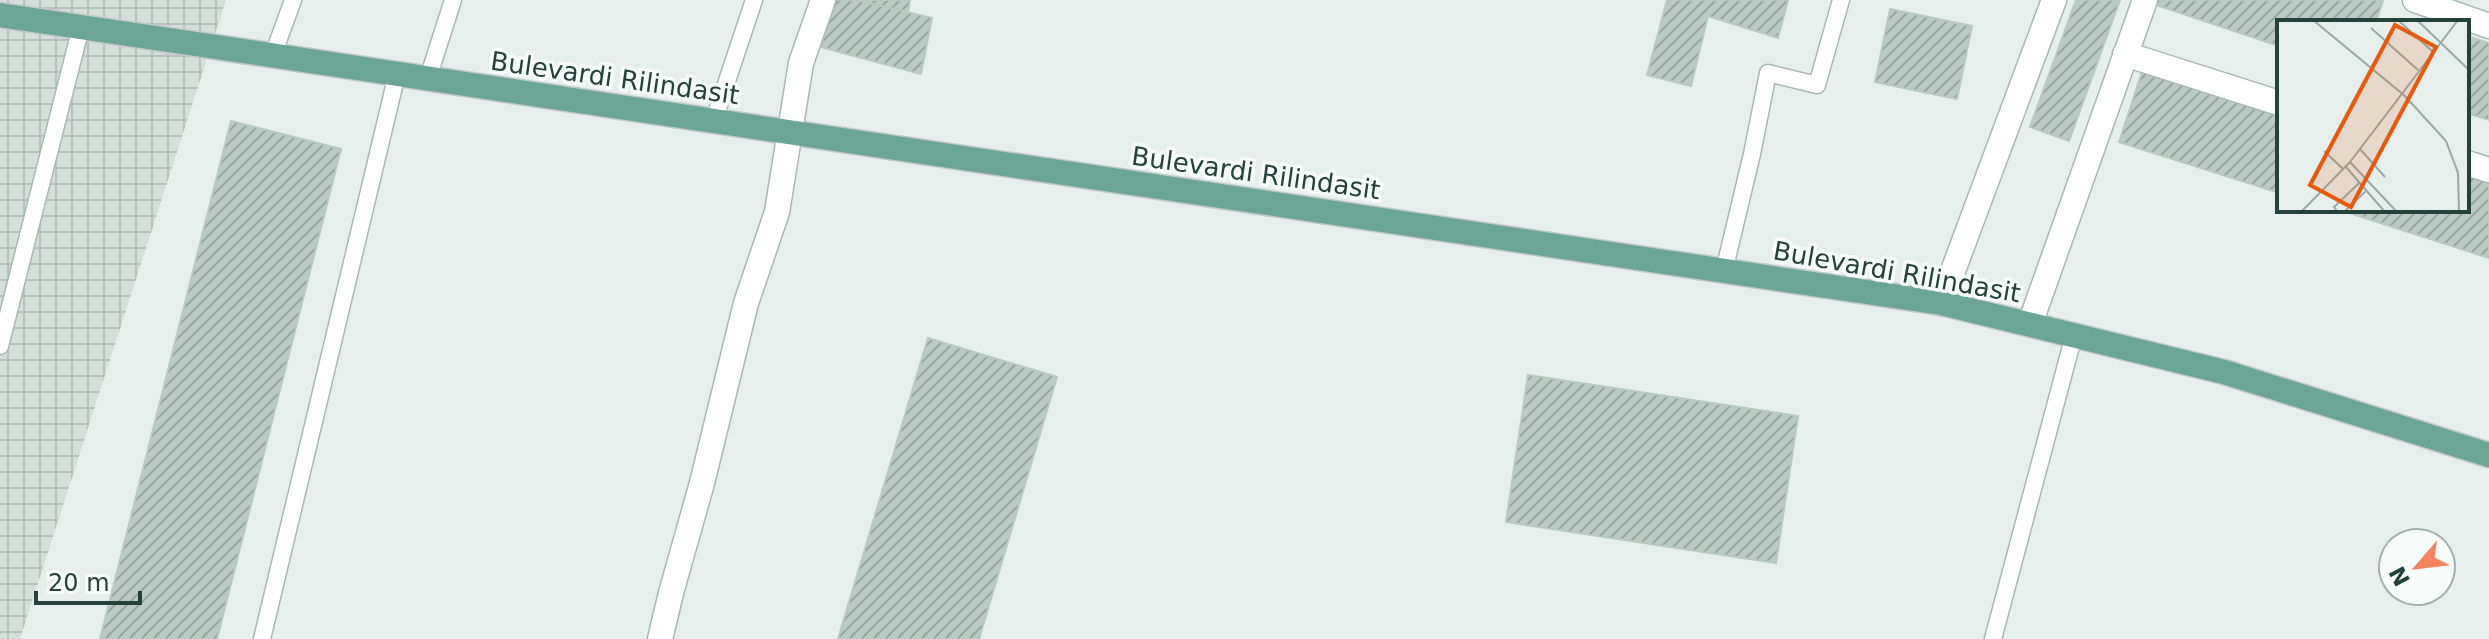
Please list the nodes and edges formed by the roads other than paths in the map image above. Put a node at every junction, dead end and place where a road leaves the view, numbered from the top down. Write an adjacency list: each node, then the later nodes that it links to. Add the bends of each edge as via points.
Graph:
1 (293, 0): 13 (lane)
2 (453, 0): 15 (lane)
3 (754, 0): 17 (lane)
4 (823, 0): 18 (street, via 801,63)
5 (1841, 0): 21 (lane, via 1817,85 1768,73)
6 (2054, 0): 22 (street)
7 (2145, 0): 12 (street)
8 (2415, 0): 10 (street)
9 (0, 15): 11 (main road, Bulevardi Rilindasit)
10 (2489, 26)
11 (81, 27): 13 (main road, Bulevardi Rilindasit); 25 (lane)
12 (2125, 54): 16 (street); 23 (street)
13 (273, 55): 14 (main road, Bulevardi Rilindasit)
14 (397, 74): 15 (main road, Bulevardi Rilindasit); 27 (lane)
15 (428, 78): 17 (main road, Bulevardi Rilindasit)
16 (2277, 102)
17 (714, 120): 18 (main road, Bulevardi Rilindasit)
18 (792, 132): 21 (main road, Bulevardi Rilindasit); 28 (street, via 777,212 746,303)
19 (2469, 164): 20 (street)
20 (2489, 170)
21 (1724, 271): 22 (main road, Bulevardi Rilindasit)
22 (1941, 303): 23 (main road, Bulevardi Rilindasit)
23 (2030, 324): 24 (main road, Bulevardi Rilindasit)
24 (2074, 335): 26 (main road, Bulevardi Rilindasit, via 2224,372); 29 (lane)
25 (0, 346)
26 (2489, 455)
27 (262, 639)
28 (660, 639)
29 (1993, 639)

